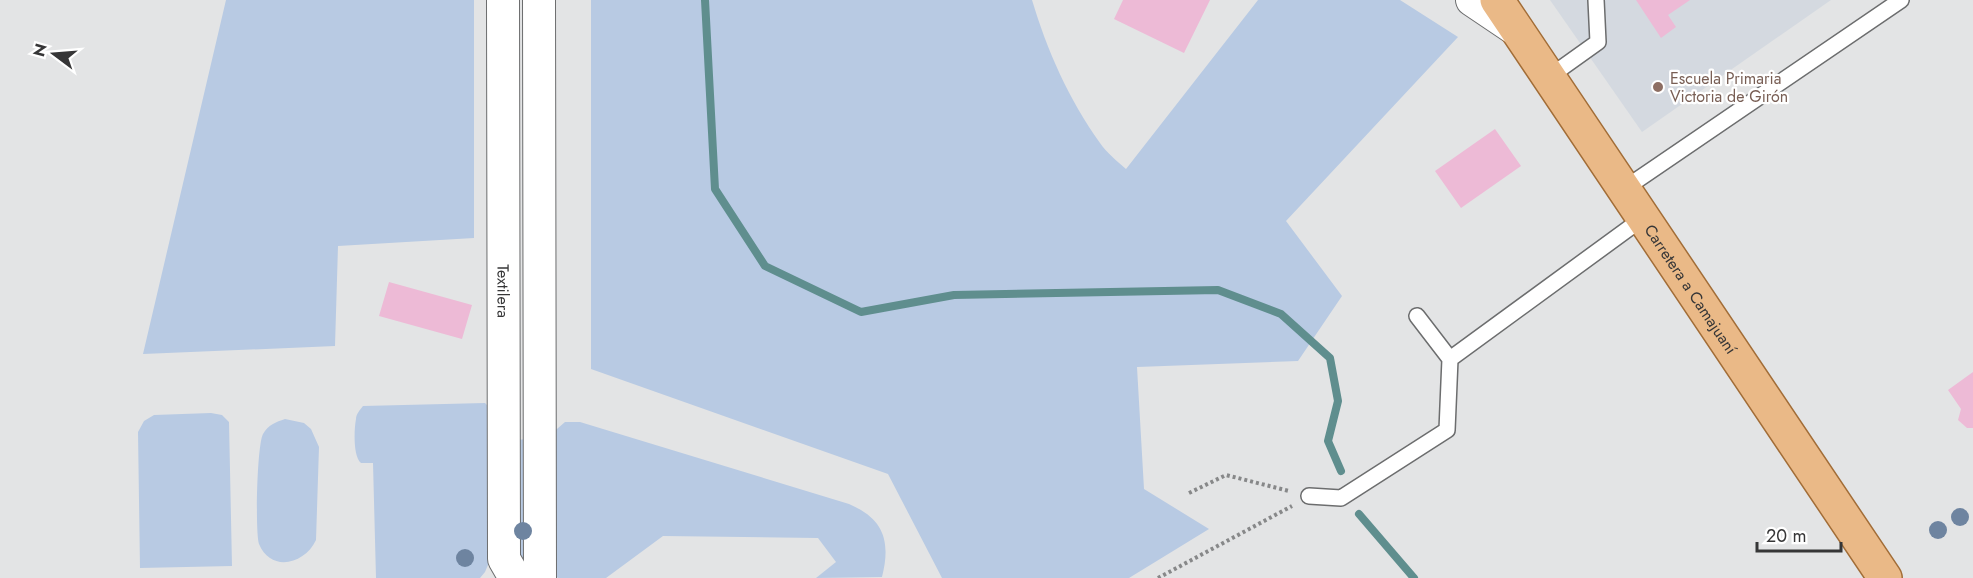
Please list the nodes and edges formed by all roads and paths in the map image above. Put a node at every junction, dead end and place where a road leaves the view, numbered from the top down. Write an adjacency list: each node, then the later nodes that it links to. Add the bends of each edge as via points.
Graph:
1 (503, 0): 15 (street, Textilera, via 504,559)
2 (539, 0): 16 (street)
3 (1472, 0): 7 (street)
4 (1497, 0): 7 (main road, Carretera a Camajuaní)
5 (1596, 0): 8 (lane, via 1598,42)
6 (1901, 0): 9 (lane)
7 (1518, 31): 8 (main road, Carretera a Camajuaní)
8 (1549, 77): 9 (main road, Carretera a Camajuaní)
9 (1624, 189): 10 (main road, Carretera a Camajuaní)
10 (1643, 218): 12 (lane); 18 (main road, Carretera a Camajuaní)
11 (1416, 316): 12 (lane)
12 (1450, 359): 14 (lane, via 1447,430 1341,498)
13 (1189, 493): 14 (path, via 1226,475)
14 (1309, 496): 17 (path)
15 (515, 578)
16 (540, 578)
17 (1158, 578)
18 (1885, 578)

